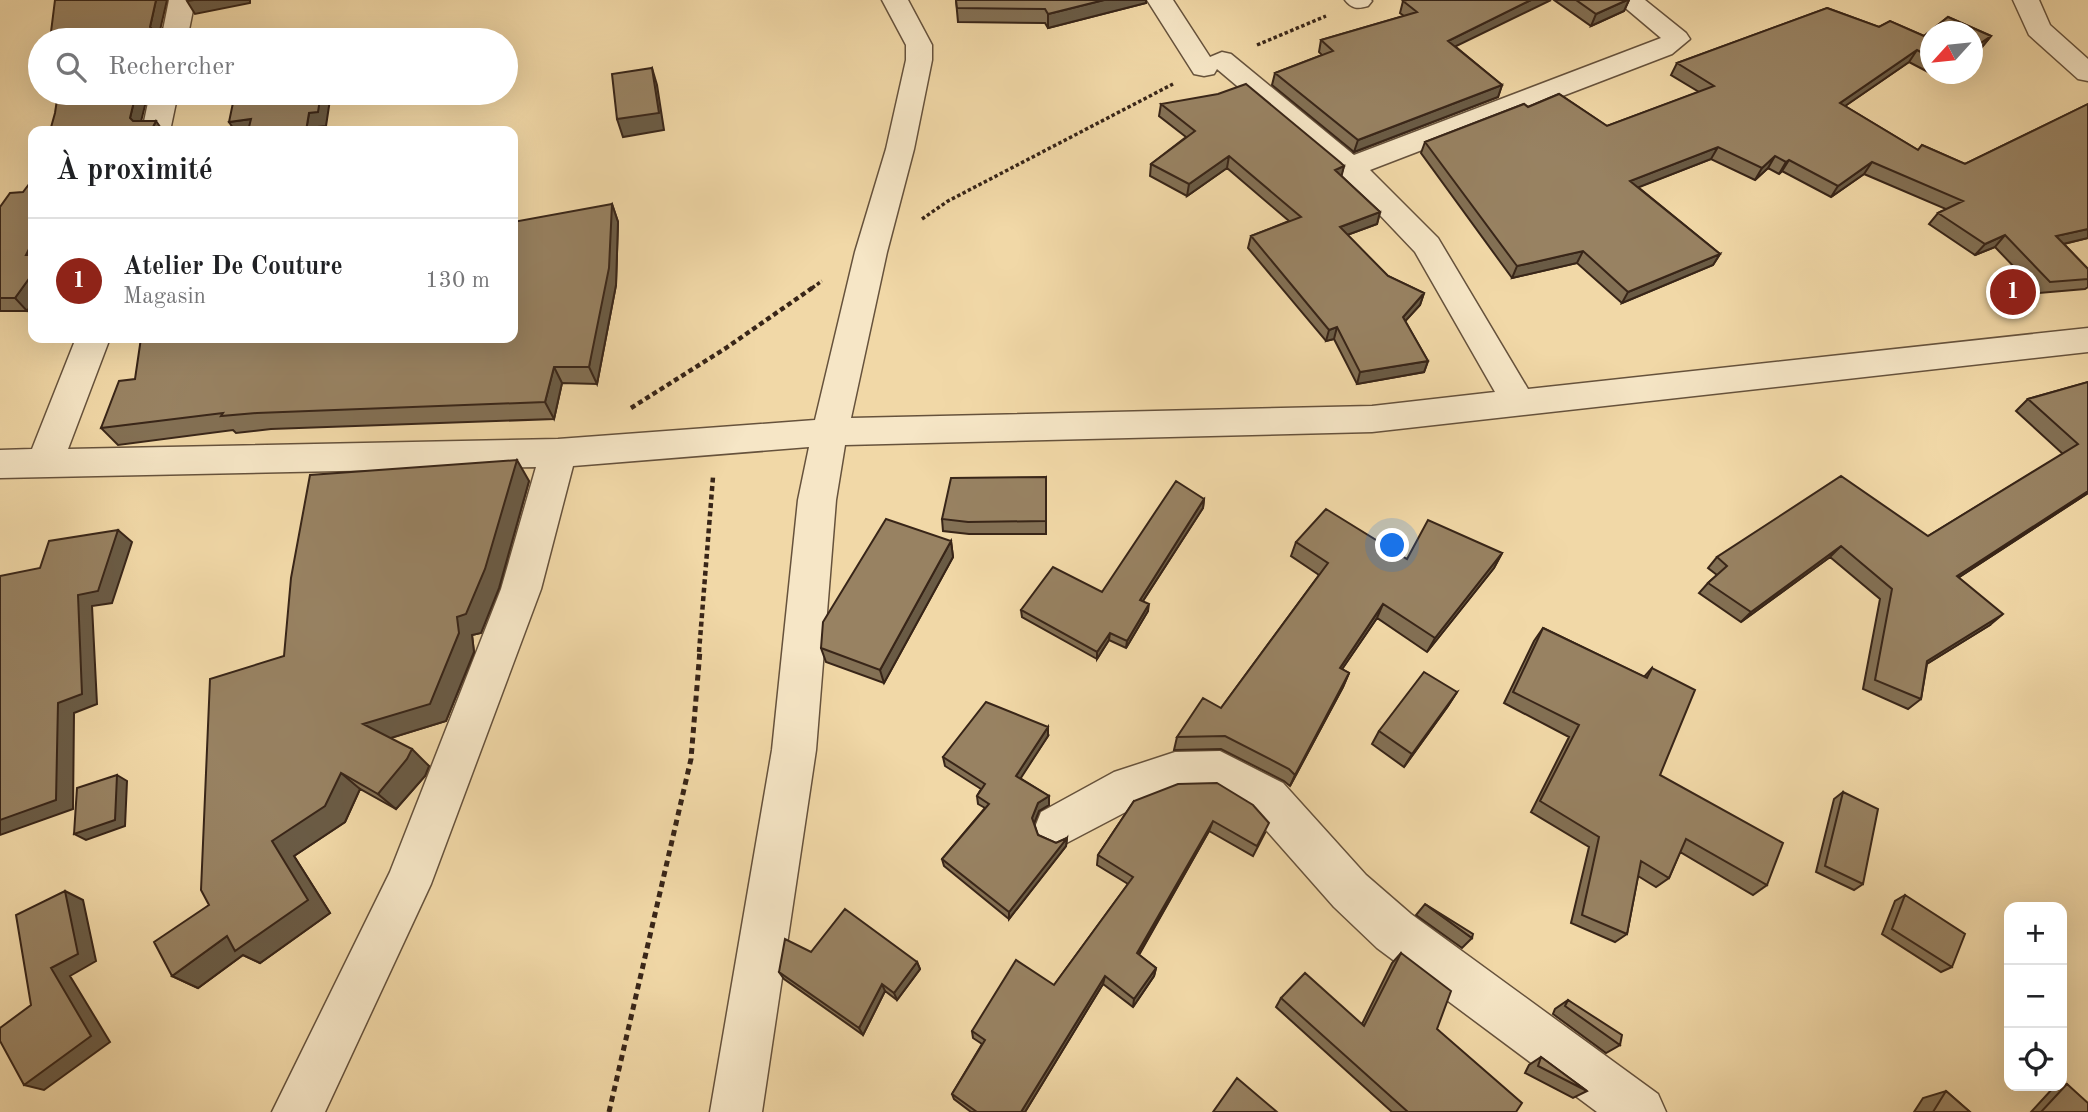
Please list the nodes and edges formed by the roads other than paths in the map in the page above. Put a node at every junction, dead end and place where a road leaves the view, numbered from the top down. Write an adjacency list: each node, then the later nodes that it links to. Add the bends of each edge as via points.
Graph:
1 (182, 0): 6 (street)
2 (895, 0): 14 (street, via 919,45 919,60)
3 (1160, 0): 10 (street, via 1213,64)
4 (1629, 0): 10 (street, via 1677,39)
5 (2026, 0): 7 (street, via 2038,29)
6 (176, 28)
7 (2088, 74)
8 (161, 105): 9 (street)
9 (157, 126)
10 (1350, 167): 13 (street, via 1427,245)
11 (2088, 340): 13 (street)
12 (91, 343): 16 (street)
13 (1519, 404): 14 (street, via 1372,419)
14 (830, 432): 15 (street); 20 (street, via 817,499 794,750)
15 (558, 453): 16 (street); 19 (street, via 521,590 413,871)
16 (45, 463): 17 (street)
17 (0, 464)
18 (1058, 827): 21 (street, via 1130,787 1175,772 1220,771 1267,798 1350,891 1394,931)
19 (298, 1112)
20 (736, 1112)
21 (1640, 1112)

